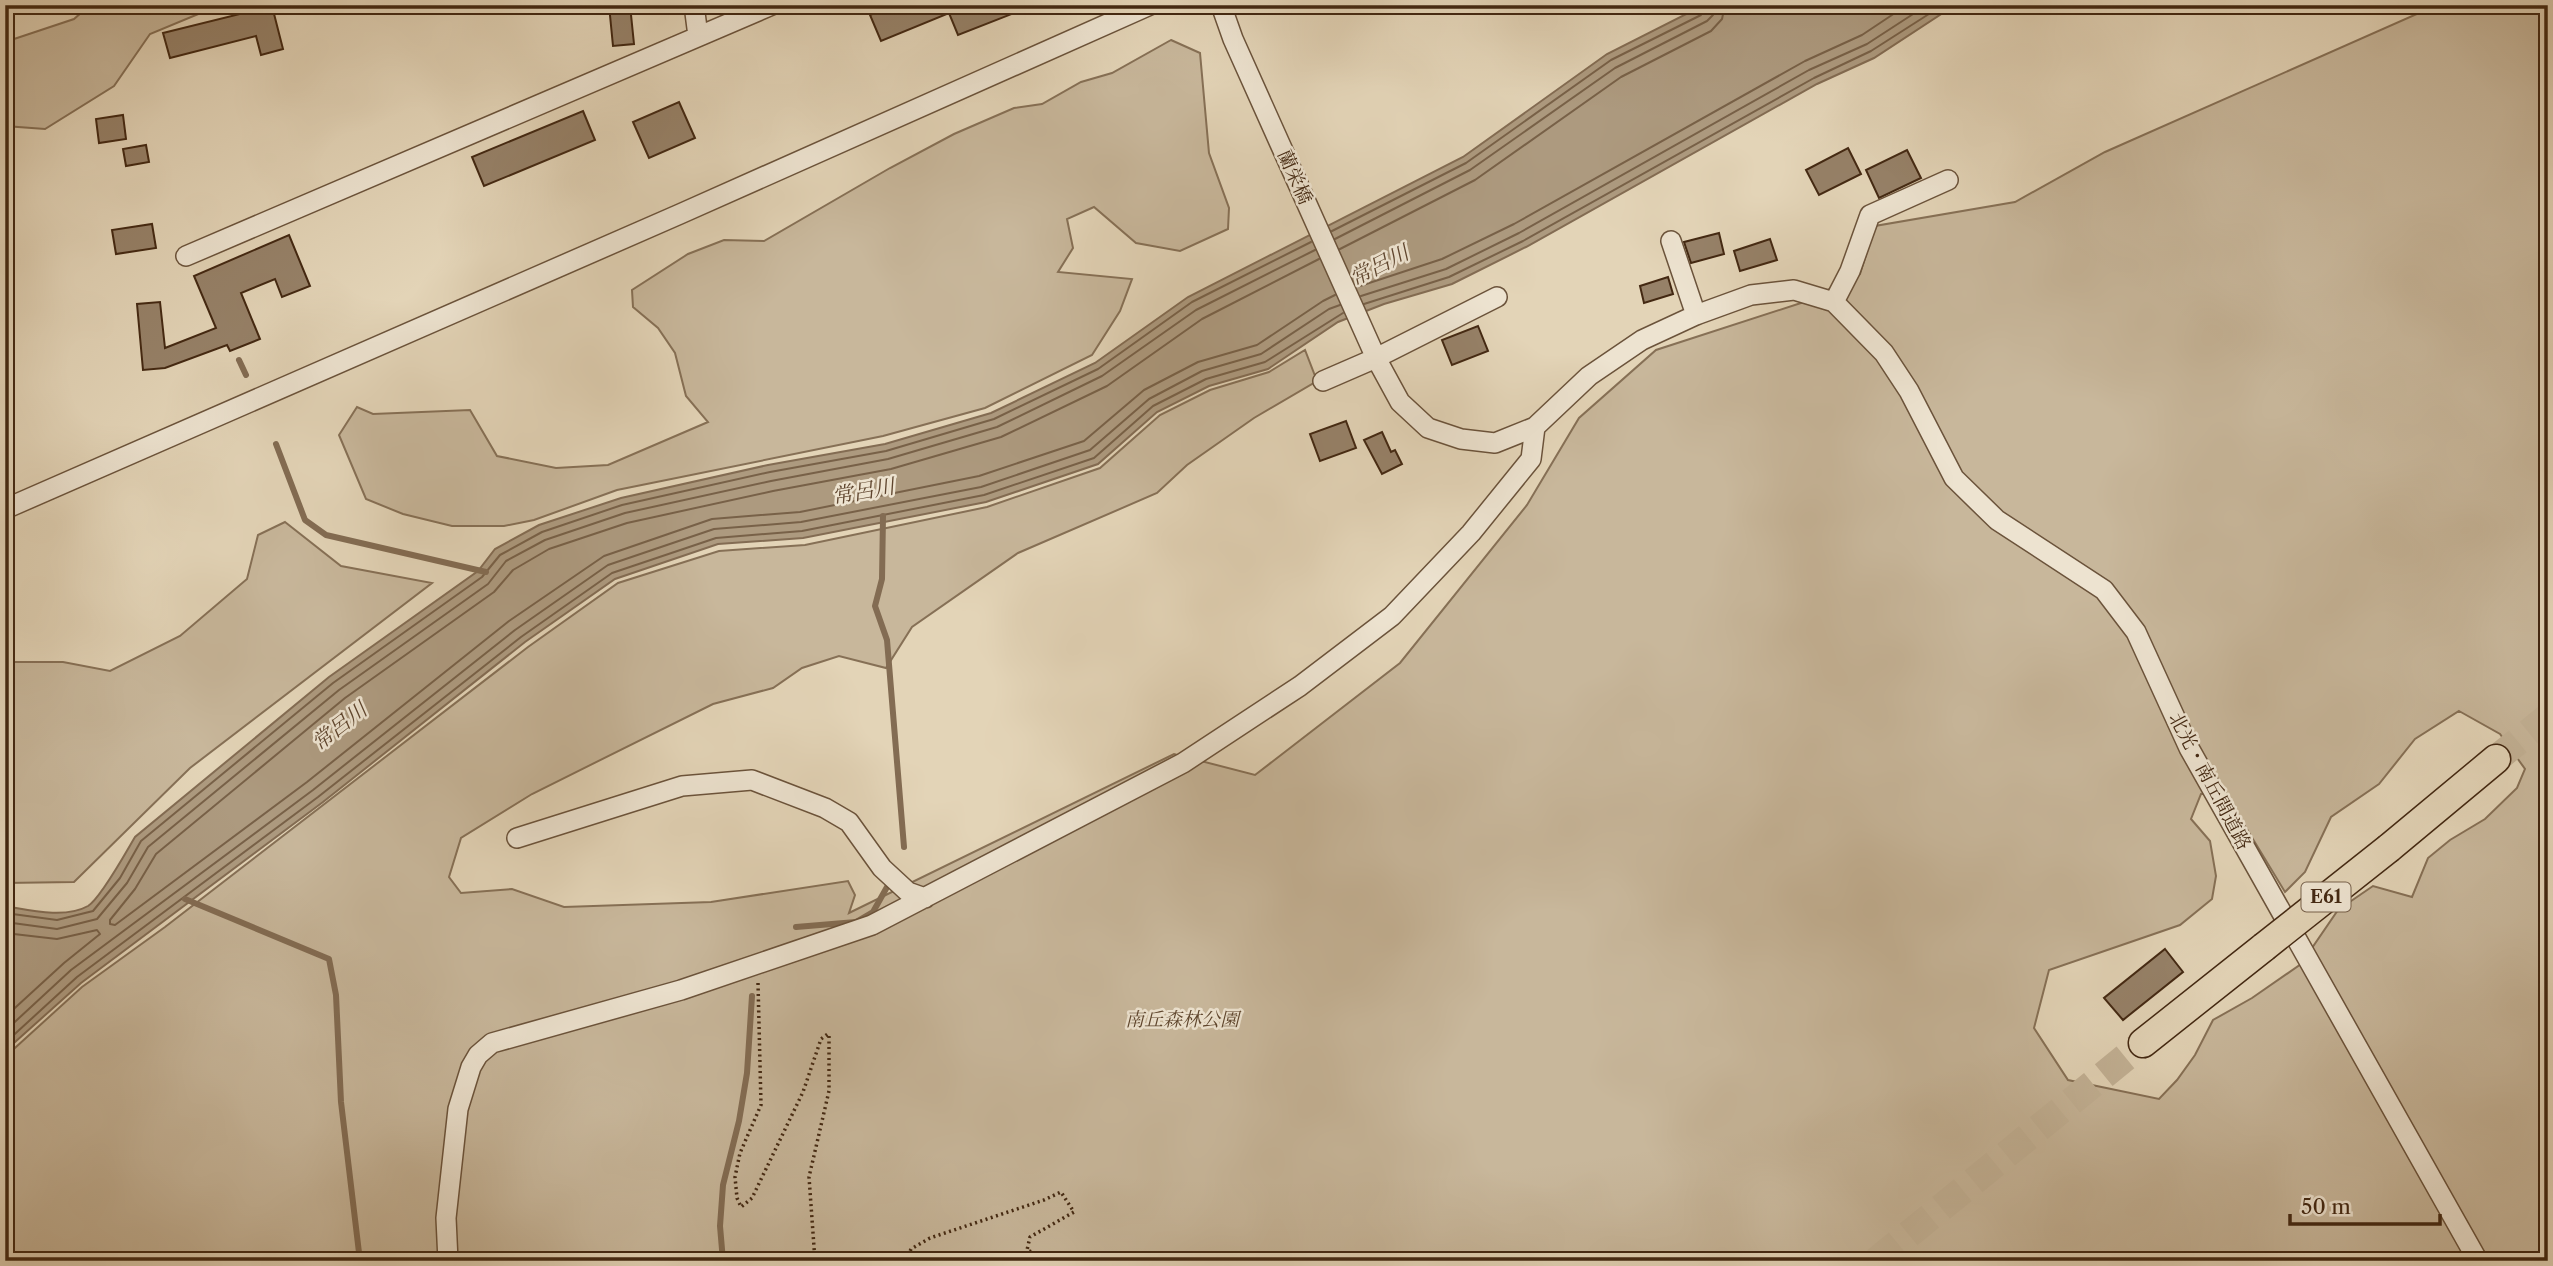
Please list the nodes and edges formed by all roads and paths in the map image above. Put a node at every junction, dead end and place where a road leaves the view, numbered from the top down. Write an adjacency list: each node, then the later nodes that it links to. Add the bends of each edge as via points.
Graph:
1 (694, 5): 5 (street)
2 (772, 5): 5 (street)
3 (1150, 5): 15 (street)
4 (1221, 5): 12 (street, 蘭栄橋)
5 (698, 36): 8 (street)
6 (1948, 180): 10 (street, via 1870,215)
7 (1671, 241): 11 (street)
8 (186, 256)
9 (1497, 297): 12 (street)
10 (1834, 302): 11 (street, via 1794,290 1751,295); 25 (street, 北光・南丘間道路, via 1884,353 1954,478 1997,520 2104,590 2136,632 2189,748)
11 (1696, 315): 14 (street, via 1642,340 1589,376)
12 (1373, 353): 13 (street); 14 (street, 蘭栄橋, via 1400,402 1428,428 1461,439 1495,443)
13 (1323, 381)
14 (1535, 427): 18 (street, via 1531,460 1471,533 1392,616 1300,686 1183,763)
15 (5, 509)
16 (2497, 759): 20 (highway, E61, bridge)
17 (517, 838): 18 (street, via 682,786 752,780 849,822 882,868 908,892)
18 (925, 898): 19 (street, via 872,925)
19 (758, 964): 21 (street, via 517,1035 478,1055 458,1110 446,1218); 22 (path, via 761,1105 740,1153 737,1198 741,1207 752,1198 803,1092 821,1039 829,1034 829,1091 809,1177)
20 (2143, 1043)
21 (448, 1261)
22 (815, 1261)
23 (906, 1261): 24 (path, via 911,1249 930,1238 1061,1192 1074,1212 1030,1237 1027,1250)
24 (1112, 1261)
25 (2478, 1261)

